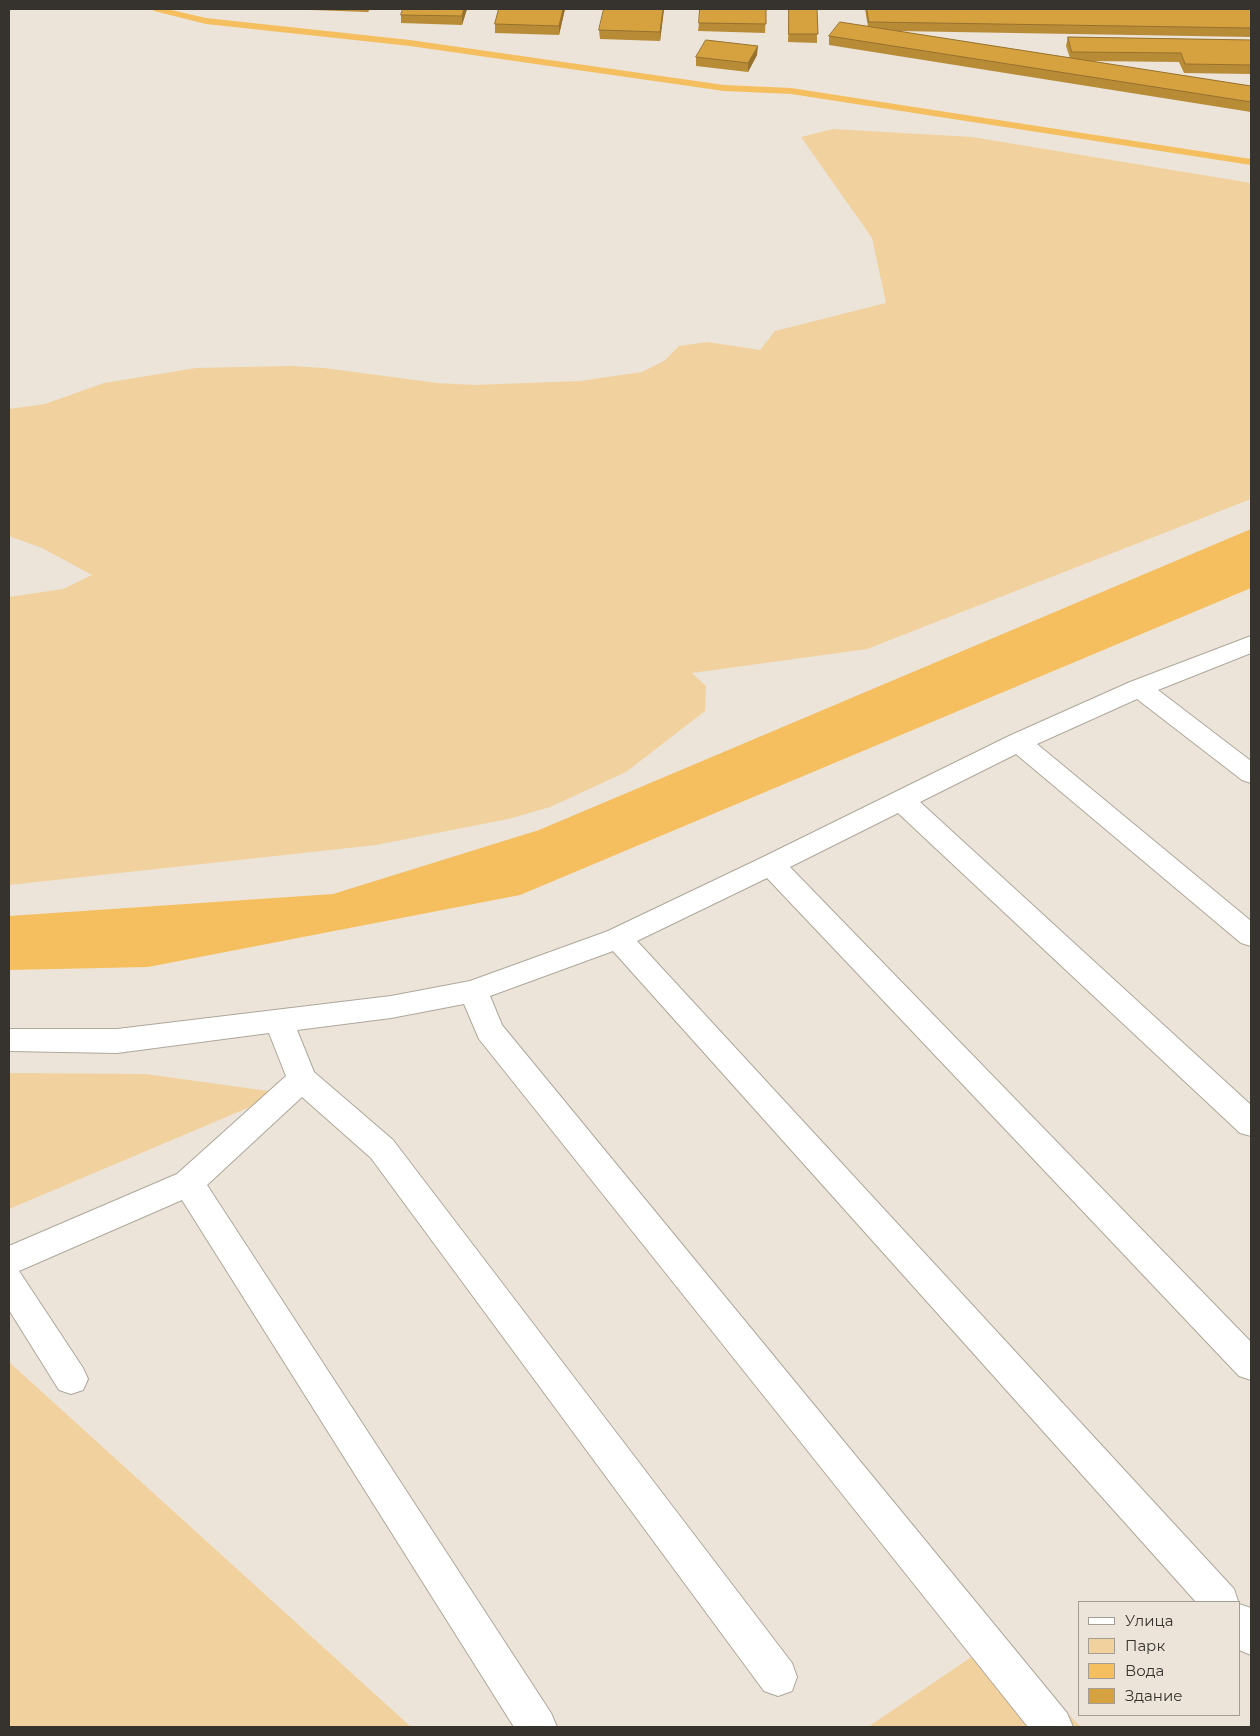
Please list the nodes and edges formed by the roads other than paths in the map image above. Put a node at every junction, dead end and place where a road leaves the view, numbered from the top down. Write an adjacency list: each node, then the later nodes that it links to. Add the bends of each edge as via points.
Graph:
1 (1251, 644): 2 (street)
2 (1139, 688): 3 (street); 4 (street)
3 (1018, 742): 5 (street); 7 (street)
4 (1251, 774)
5 (902, 800): 6 (street); 13 (street)
6 (771, 865): 8 (street); 17 (street)
7 (1251, 936)
8 (618, 938): 9 (street); 19 (street)
9 (473, 991): 10 (street, via 391,1007); 24 (street, via 490,1031)
10 (279, 1021): 11 (street, via 118,1041); 12 (street)
11 (9, 1040)
12 (302, 1079): 14 (street); 22 (street, via 382,1149)
13 (1251, 1124)
14 (188, 1183): 15 (street); 23 (street)
15 (9, 1262)
16 (9, 1282): 18 (street)
17 (1251, 1364)
18 (71, 1379)
19 (1220, 1601)
20 (1240, 1623): 21 (street)
21 (1251, 1636)
22 (778, 1677)
23 (537, 1727)
24 (1053, 1727)

